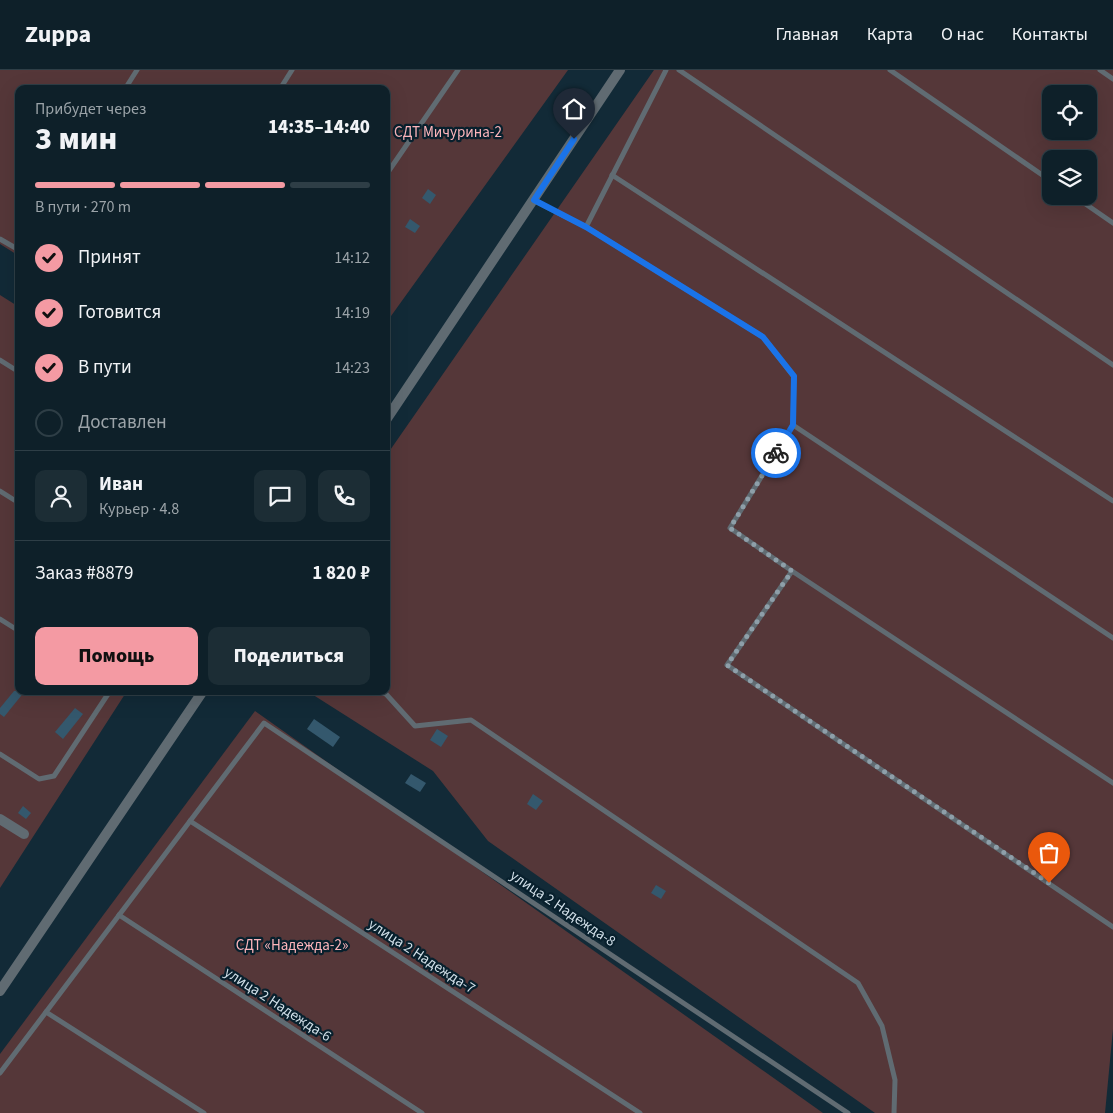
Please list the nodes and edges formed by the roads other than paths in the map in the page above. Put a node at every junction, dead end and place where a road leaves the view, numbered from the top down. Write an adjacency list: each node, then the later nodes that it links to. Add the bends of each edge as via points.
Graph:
1 (137, 70): 10 (lane)
2 (292, 70): 11 (lane)
3 (458, 70): 12 (lane)
4 (620, 70): 15 (street)
5 (666, 70): 13 (lane)
6 (679, 70): 22 (lane)
7 (890, 70): 14 (lane)
8 (1100, 70): 9 (lane)
9 (1113, 79)
10 (128, 85)
11 (283, 85)
12 (390, 169)
13 (612, 175): 18 (lane); 28 (lane)
14 (1042, 175)
15 (534, 200): 18 (lane); 24 (street)
16 (1087, 205): 17 (lane)
17 (1113, 223)
18 (586, 227): 25 (lane, via 763,337 794,376)
19 (0, 239): 20 (lane)
20 (15, 248)
21 (0, 360): 23 (lane)
22 (1113, 365)
23 (15, 369)
24 (390, 414)
25 (793, 425): 29 (lane, via 730,528); 32 (lane)
26 (0, 491): 27 (lane)
27 (15, 500)
28 (1113, 501)
29 (792, 571): 37 (lane); 42 (lane, via 727,665)
30 (0, 619): 31 (lane)
31 (15, 628)
32 (1113, 638)
33 (107, 695): 36 (lane, via 54,776 39,779)
34 (200, 695): 43 (street)
35 (387, 695): 50 (lane, via 415,726 471,720 858,983 882,1026 895,1080)
36 (0, 754)
37 (1113, 783)
38 (0, 819): 40 (street)
39 (190, 821): 41 (lane); 48 (lane, улица 2 Надежда-7); 49 (lane, улица 2 Надежда-8, via 264,723)
40 (24, 834)
41 (119, 915): 44 (lane); 47 (lane, улица 2 Надежда-6)
42 (1113, 927)
43 (0, 991)
44 (46, 1012): 45 (lane); 46 (lane)
45 (0, 1073)
46 (204, 1113)
47 (422, 1113)
48 (640, 1113)
49 (848, 1113)
50 (894, 1113)

